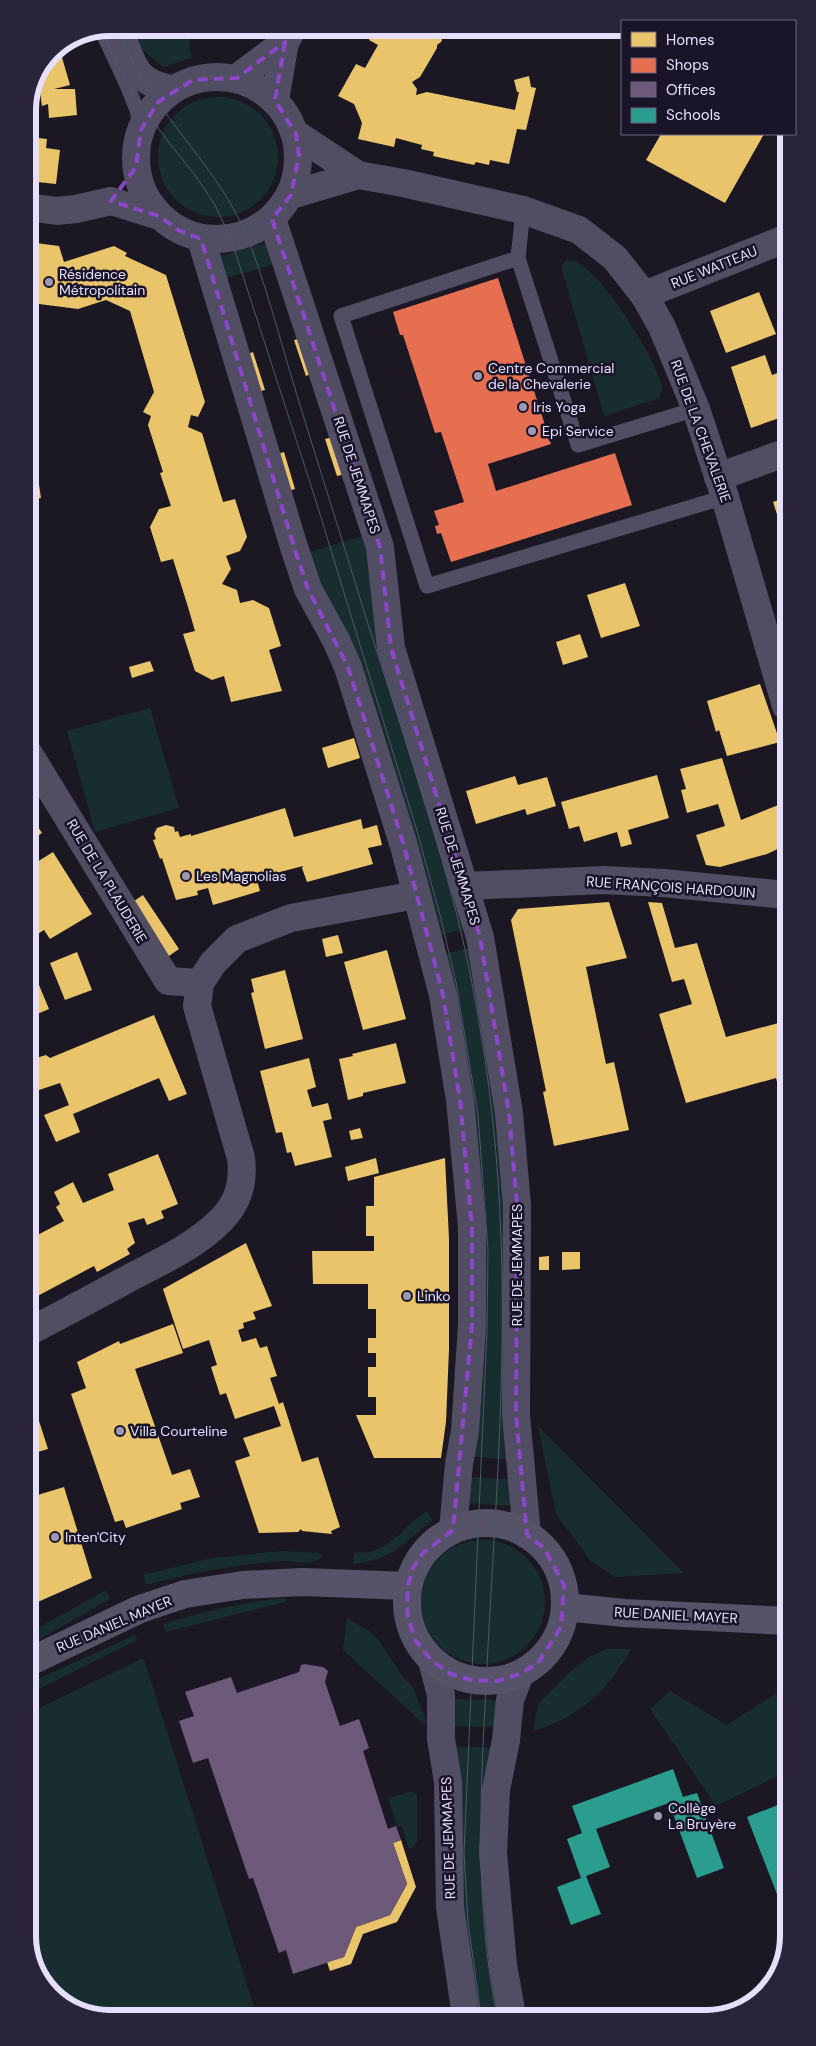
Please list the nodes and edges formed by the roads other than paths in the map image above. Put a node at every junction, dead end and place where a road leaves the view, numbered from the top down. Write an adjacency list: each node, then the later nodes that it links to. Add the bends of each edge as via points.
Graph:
1 (122, 36): 5 (street, via 141,77 157,87)
2 (104, 37): 7 (lane, via 137,110)
3 (288, 37): 4 (street); 6 (street)
4 (236, 78): 5 (street, via 208,77); 6 (street, via 258,87)
5 (173, 89): 7 (street, via 153,108)
6 (275, 100): 8 (street, via 288,116)
7 (141, 130): 9 (street)
8 (296, 134): 10 (street, RUE DE LA CHEVALERIE); 11 (street, via 298,176)
9 (136, 167): 12 (street); 15 (street, via 143,193)
10 (358, 175): 11 (street, RUE DE LA CHEVALERIE); 14 (street, RUE DE LA CHEVALERIE)
11 (290, 195): 16 (street)
12 (111, 201): 13 (street, via 57,211); 15 (street)
13 (36, 208)
14 (523, 210): 19 (lane); 20 (street, RUE DE LA CHEVALERIE, via 579,230 615,258)
15 (159, 216): 17 (street, via 178,230)
16 (272, 219): 17 (street, via 251,233 227,240); 26 (street, RUE DE JEMMAPES, via 380,547 391,648)
17 (201, 239): 28 (street, via 294,547 308,589 348,667 404,846)
18 (780, 241): 20 (street, RUE WATTEAU)
19 (518, 258): 21 (lane, via 578,445); 23 (lane, via 341,316 427,586)
20 (644, 295): 21 (street, RUE DE LA CHEVALERIE, via 662,327)
21 (696, 409): 23 (street, RUE DE LA CHEVALERIE)
22 (780, 456): 23 (street)
23 (721, 487): 24 (street, RUE DE LA CHEVALERIE)
24 (780, 686)
25 (36, 765): 29 (street, RUE DE LA PLAUDERIE, via 168,981)
26 (466, 886): 27 (street, RUE FRANÇOIS HARDOUIN, via 604,880); 32 (street, RUE DE JEMMAPES, via 480,936 510,1122 517,1206 516,1415)
27 (780, 894)
28 (416, 895): 29 (street, via 291,918 237,939 213,963); 31 (street, via 445,1004 460,1100 472,1227 472,1325 465,1432)
29 (200, 983): 30 (street, via 197,1006 241,1158 243,1183 235,1202 222,1220 202,1237)
30 (36, 1328)
31 (453, 1530): 32 (main road, via 471,1524 490,1523 510,1526); 33 (main road, via 423,1553)
32 (527, 1535): 34 (main road, via 544,1548 556,1565 564,1585)
33 (408, 1586): 36 (main road, RUE DANIEL MAYER, via 302,1582 243,1585 185,1594 140,1610); 37 (main road, via 407,1613 412,1631)
34 (565, 1607): 35 (main road, RUE DANIEL MAYER); 38 (main road, via 561,1628 552,1647 538,1663)
35 (780, 1621)
36 (36, 1659)
37 (432, 1661): 38 (main road, via 451,1674 471,1680 498,1681); 39 (street, RUE DE JEMMAPES, via 440,1695 441,1739 448,1782 450,1907)
38 (520, 1674): 40 (street, via 510,1700 496,1790 493,1853 503,1965)
39 (465, 2010)
40 (511, 2010)

